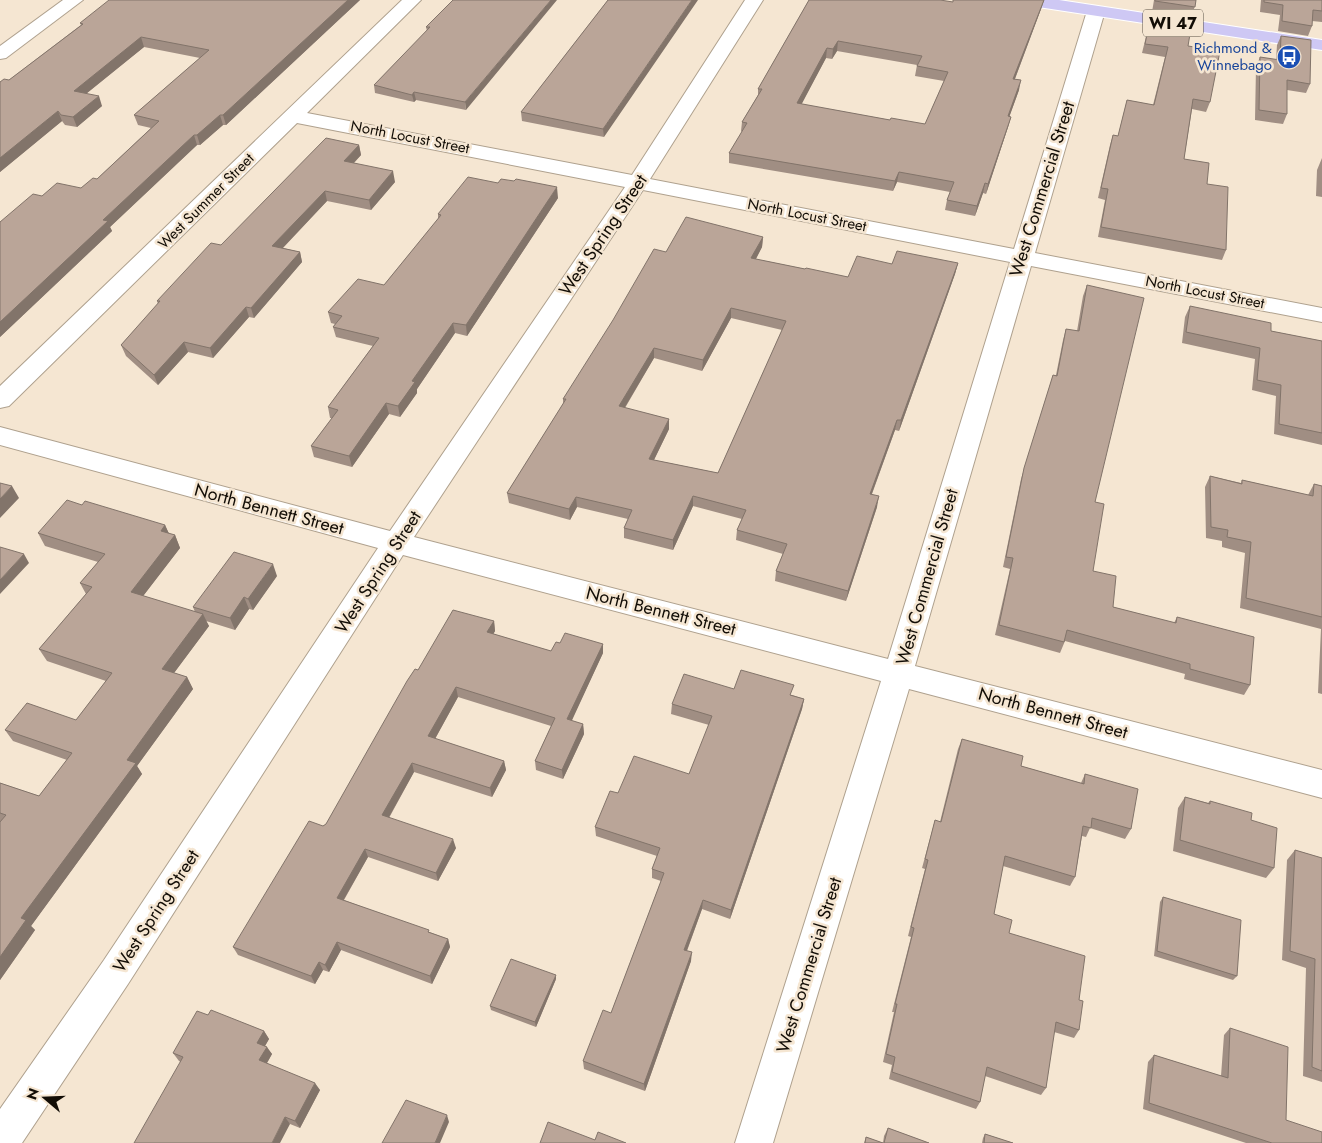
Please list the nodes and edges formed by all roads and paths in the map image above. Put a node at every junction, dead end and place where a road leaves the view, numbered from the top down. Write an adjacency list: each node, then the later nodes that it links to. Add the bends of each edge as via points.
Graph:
1 (74, 0): 7 (street)
2 (412, 0): 8 (street, West Summer Street)
3 (754, 0): 9 (street, West Spring Street)
4 (1025, 0): 5 (main road, WI 47)
5 (1089, 7): 6 (main road, WI 47); 10 (street, West Commercial Street)
6 (1322, 46)
7 (3, 49)
8 (292, 116): 9 (street, North Locust Street); 12 (street, West Summer Street)
9 (639, 181): 10 (street, North Locust Street); 14 (street, West Spring Street)
10 (1022, 256): 11 (street, North Locust Street); 15 (street, West Commercial Street)
11 (1322, 315)
12 (0, 400)
13 (0, 436): 14 (street, North Bennett Street)
14 (396, 543): 15 (street, North Bennett Street); 17 (street, West Spring Street, via 116,972)
15 (899, 672): 16 (street, North Bennett Street); 18 (street, West Commercial Street)
16 (1322, 784)
17 (0, 1142)
18 (754, 1143)

